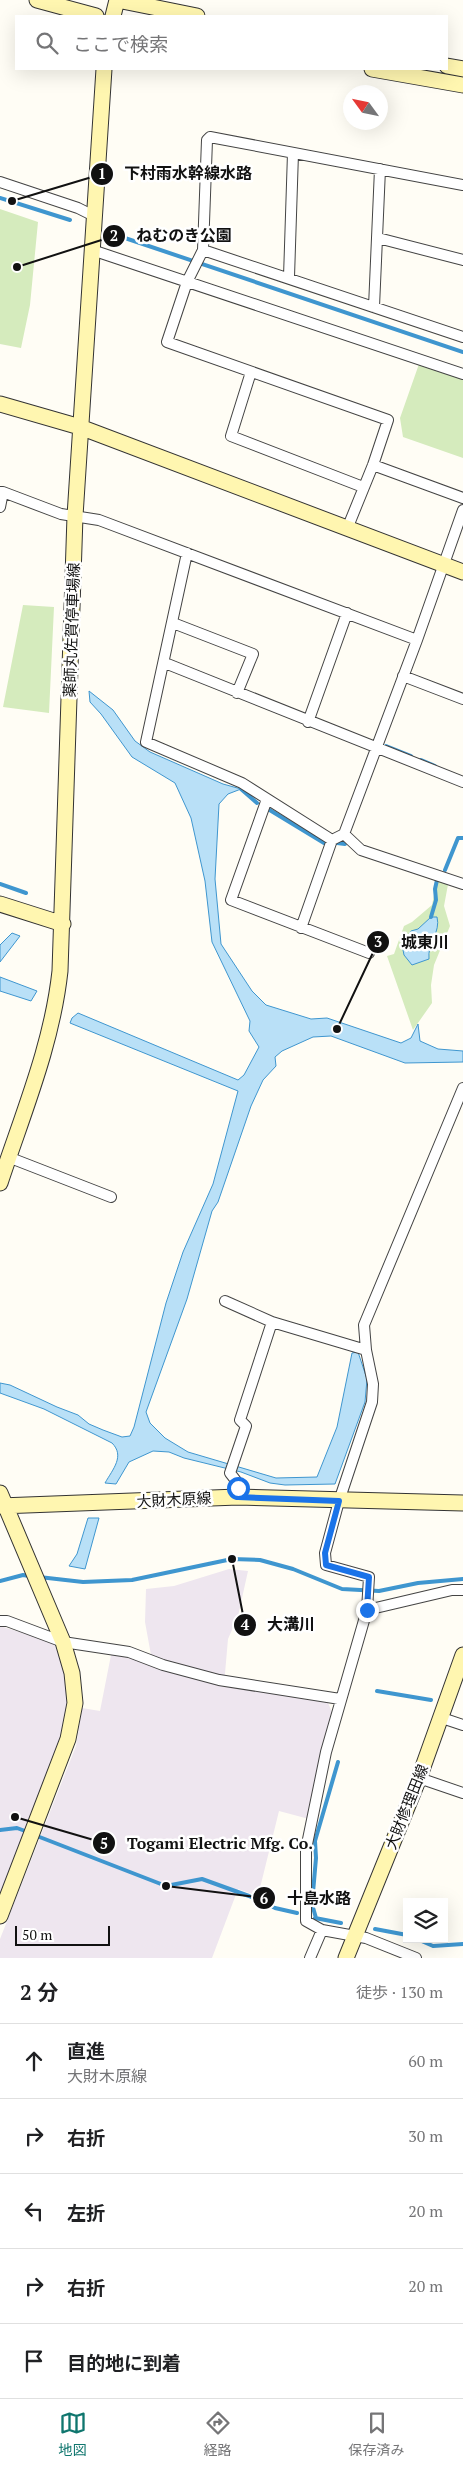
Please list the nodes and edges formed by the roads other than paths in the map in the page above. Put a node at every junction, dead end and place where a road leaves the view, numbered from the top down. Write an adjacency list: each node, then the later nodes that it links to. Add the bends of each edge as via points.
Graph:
1 (37, 0): 3 (main road)
2 (117, 0): 4 (main road); 5 (main road)
3 (92, 15)
4 (113, 15)
5 (192, 15)
6 (448, 66): 7 (main road)
7 (463, 69)
8 (104, 70): 15 (main road, 薬師丸佐賀停車場線)
9 (377, 70): 10 (main road)
10 (463, 86)
11 (293, 153): 12 (street); 18 (street, via 210,137 207,140); 20 (street)
12 (380, 169): 14 (street); 16 (street)
13 (0, 182): 15 (street)
14 (463, 185)
15 (94, 216): 17 (main road, 薬師丸佐賀停車場線)
16 (378, 238): 19 (street); 22 (street)
17 (92, 247): 21 (street); 27 (main road, 薬師丸佐賀停車場線)
18 (203, 250): 20 (street); 21 (street)
19 (463, 260)
20 (289, 277): 22 (street)
21 (190, 278): 24 (street, via 167,342); 25 (street)
22 (374, 306): 23 (street)
23 (463, 337)
24 (251, 372): 28 (street, via 388,420); 29 (street, via 231,436)
25 (463, 374)
26 (0, 404): 27 (main road)
27 (80, 427): 34 (main road, 薬師丸佐賀停車場線); 35 (main road)
28 (373, 465): 29 (street); 31 (street)
29 (363, 487): 35 (street)
30 (1, 492): 32 (street); 34 (street)
31 (463, 498)
32 (0, 508)
33 (463, 510): 37 (street)
34 (75, 516): 36 (street, via 99,520); 54 (main road, 薬師丸佐賀停車場線)
35 (347, 529): 37 (main road)
36 (187, 552): 39 (street); 40 (street)
37 (444, 565): 38 (main road); 41 (street)
38 (463, 572)
39 (347, 613): 41 (street); 46 (street)
40 (173, 623): 42 (street); 44 (street, via 253,654)
41 (417, 640): 43 (street)
42 (165, 664): 44 (street); 49 (street, via 146,742 242,783)
43 (404, 676): 45 (street); 47 (street)
44 (237, 693): 46 (street)
45 (463, 699)
46 (308, 722): 47 (street)
47 (377, 747): 48 (street); 50 (street)
48 (463, 782)
49 (267, 799): 51 (street); 55 (street, via 231,900)
50 (344, 834): 51 (street); 52 (street, via 361,850)
51 (332, 840): 55 (street)
52 (463, 884)
53 (0, 904): 54 (main road)
54 (63, 924): 59 (main road, 薬師丸佐賀停車場線, via 52,1022 40,1067)
55 (302, 928): 56 (street)
56 (369, 953)
57 (463, 1088): 58 (street)
58 (461, 1099): 64 (street, via 364,1325)
59 (8, 1157): 60 (main road, 薬師丸佐賀停車場線); 61 (street)
60 (0, 1183)
61 (111, 1197)
62 (225, 1301): 63 (street)
63 (272, 1322): 64 (street); 65 (street, via 240,1420 246,1426 230,1474 237,1482)
64 (366, 1350): 67 (street, via 373,1384 372,1402)
65 (238, 1497): 66 (main road, 大財木原線, via 33,1506); 67 (main road, 大財木原線)
66 (2, 1501): 72 (main road)
67 (339, 1501): 68 (main road, 大財木原線); 70 (street, via 325,1553 326,1565 369,1577)
68 (463, 1503)
69 (463, 1590): 70 (street)
70 (367, 1610): 74 (street)
71 (0, 1621): 72 (street)
72 (63, 1642): 74 (street, via 129,1652 219,1680); 79 (main road, via 72,1673 75,1704 68,1739)
73 (463, 1655): 75 (main road, 大財修理田線)
74 (340, 1699): 80 (street, via 306,1849 306,1921)
75 (442, 1718): 76 (street); 77 (main road, 大財修理田線)
76 (463, 1725)
77 (419, 1778): 78 (street); 81 (main road, 大財修理田線)
78 (463, 1793)
79 (0, 1916)
80 (322, 1930): 81 (street); 82 (street)
81 (355, 1936): 83 (main road, 大財修理田線); 84 (street)
82 (310, 1958)
83 (346, 1958)
84 (416, 1958)

